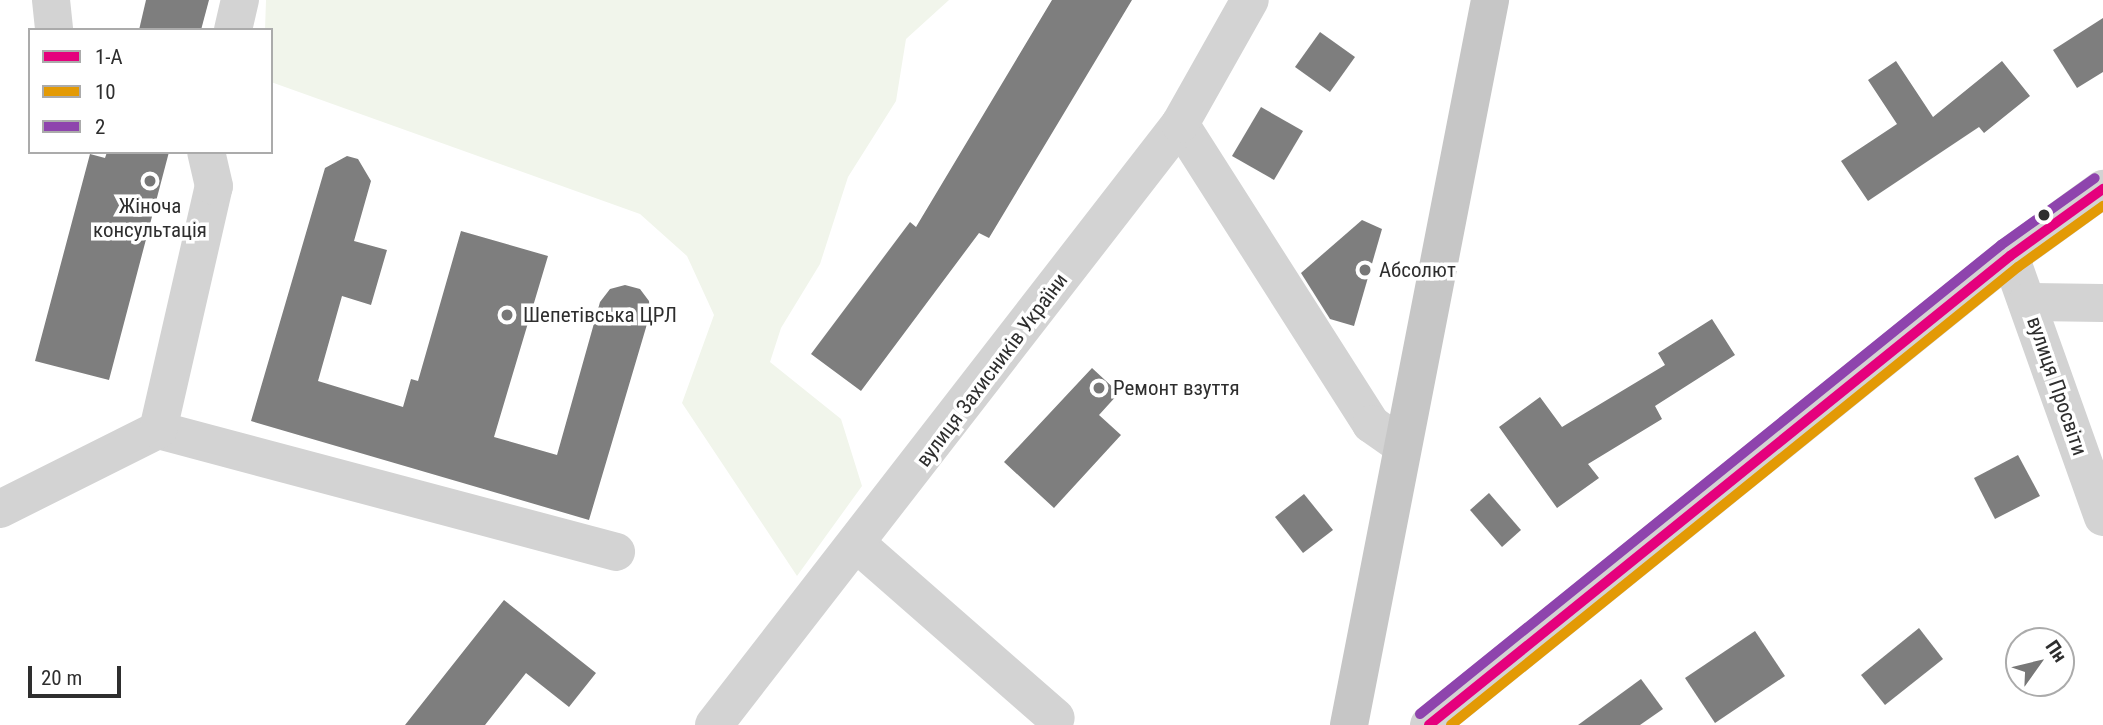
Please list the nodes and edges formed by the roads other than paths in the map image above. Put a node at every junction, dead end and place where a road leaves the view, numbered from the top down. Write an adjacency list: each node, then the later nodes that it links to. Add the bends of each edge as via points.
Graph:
1 (51, 0): 5 (street)
2 (240, 0): 6 (street)
3 (1250, 0): 7 (street, вулиця Захисників України)
4 (1490, 0): 14 (main road)
5 (54, 28)
6 (233, 28)
7 (1180, 124): 14 (street, via 1371,424); 17 (street, вулиця Захисників України)
8 (206, 154): 13 (street, via 214,186)
9 (2103, 189): 10 (street)
10 (2010, 256): 11 (street, вулиця Просвіти); 22 (street)
11 (2027, 302): 12 (street); 16 (street, вулиця Просвіти)
12 (2103, 303)
13 (158, 430): 15 (street); 18 (street)
14 (1401, 446): 21 (main road)
15 (0, 509)
16 (2103, 517)
17 (857, 544): 19 (street); 20 (street, вулиця Захисників України)
18 (616, 552)
19 (1056, 718)
20 (714, 725)
21 (1349, 725)
22 (1429, 725)

